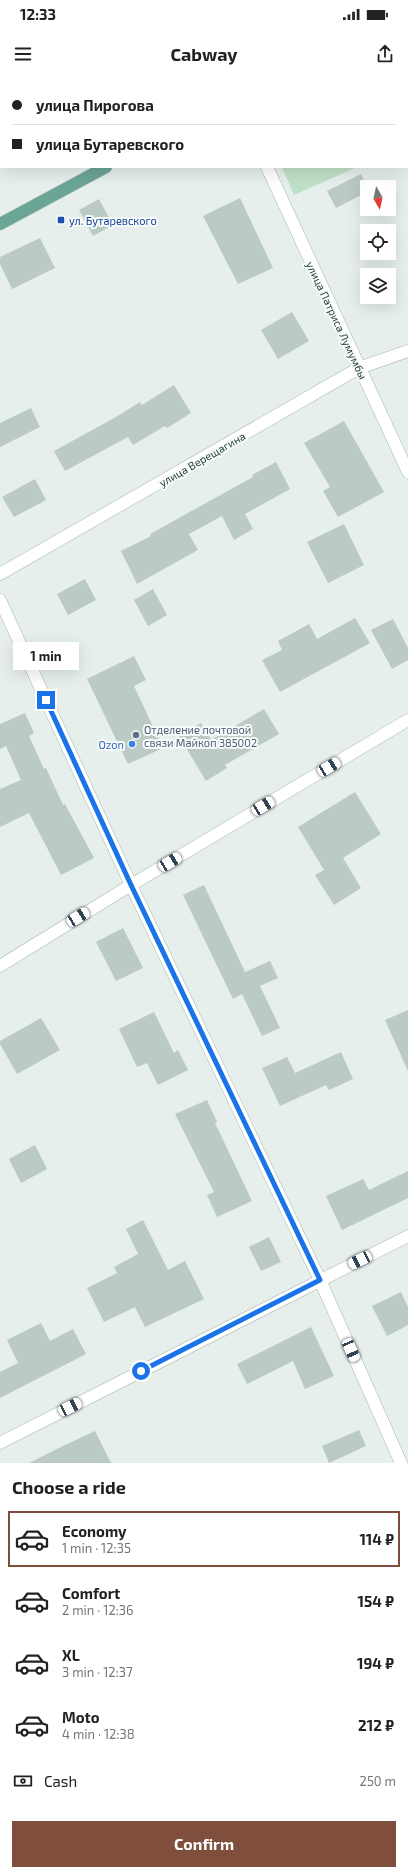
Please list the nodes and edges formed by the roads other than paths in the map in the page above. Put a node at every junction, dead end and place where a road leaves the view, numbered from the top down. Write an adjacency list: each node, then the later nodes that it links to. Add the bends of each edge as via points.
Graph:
1 (104, 168): 3 (main road)
2 (268, 168): 5 (street, улица Патриса Лумумбы)
3 (0, 224)
4 (408, 351): 5 (street, улица Верещагина)
5 (359, 368): 6 (street, улица Патриса Лумумбы); 7 (street, улица Верещагина)
6 (408, 472)
7 (0, 574)
8 (0, 600): 10 (street)
9 (408, 720): 10 (street)
10 (131, 885): 11 (street); 13 (street)
11 (0, 966)
12 (408, 1236): 13 (street)
13 (320, 1280): 14 (street); 15 (street)
14 (0, 1442)
15 (400, 1463)

